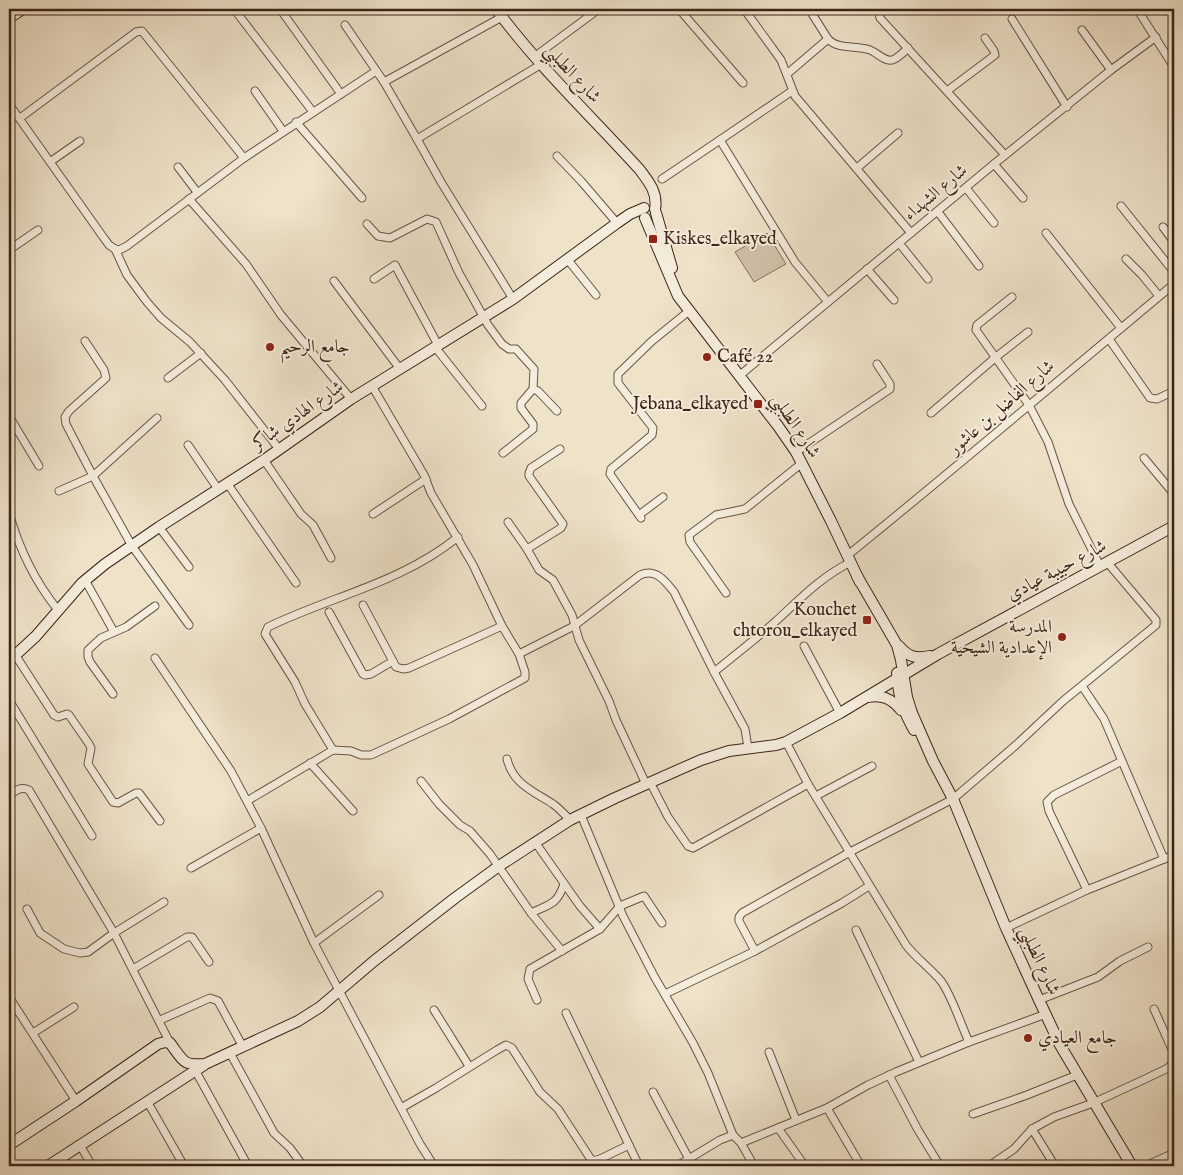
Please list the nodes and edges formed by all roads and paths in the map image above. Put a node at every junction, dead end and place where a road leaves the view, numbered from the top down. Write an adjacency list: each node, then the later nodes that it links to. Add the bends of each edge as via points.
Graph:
1 (22, 9): 11 (street)
2 (234, 9): 32 (street)
3 (280, 9): 29 (street)
4 (600, 9): 19 (street)
5 (679, 9): 25 (street)
6 (744, 9): 23 (street, via 777,53)
7 (809, 9): 17 (street)
8 (878, 9): 18 (street, via 880,18)
9 (1137, 9): 15 (street)
10 (499, 13): 19 (street, شارع الطبلبي); 24 (street)
11 (9, 18)
12 (1012, 19): 31 (street)
13 (345, 25): 22 (street)
14 (1082, 30): 21 (street)
15 (1156, 37): 20 (street); 21 (street, شارع الشهداء)
16 (985, 38): 28 (street, via 995,55)
17 (828, 39): 18 (street, via 833,44 868,49 887,60); 23 (street)
18 (908, 48): 28 (street)
19 (537, 61): 37 (street); 54 (street, شارع الطبلبي, via 648,180 656,195)
20 (1174, 66)
21 (1111, 70): 31 (street, شارع الشهداء)
22 (376, 71): 24 (street); 29 (street)
23 (787, 74): 27 (street)
24 (384, 82): 37 (street)
25 (742, 83)
26 (255, 91): 35 (street)
27 (792, 91): 38 (street); 46 (street)
28 (947, 91): 40 (street)
29 (341, 94): 32 (street)
30 (9, 104): 33 (street)
31 (1067, 107): 40 (street, شارع الشهداء)
32 (313, 112): 34 (street)
33 (20, 118): 42 (street, via 136,32 142,31); 43 (street)
34 (296, 122): 35 (street); 50 (street)
35 (283, 131): 42 (street)
36 (898, 132): 46 (street)
37 (417, 139): 79 (street)
38 (720, 140): 47 (street); 81 (street, via 794,262)
39 (80, 141): 43 (street)
40 (1005, 155): 44 (street, شارع الشهداء)
41 (556, 156): 56 (street)
42 (244, 158): 49 (street)
43 (50, 162): 65 (street)
44 (994, 164): 48 (street, شارع الشهداء); 51 (street)
45 (178, 168): 49 (street)
46 (858, 168): 61 (street)
47 (662, 179)
48 (966, 188): 55 (street, شارع الشهداء); 57 (street)
49 (197, 192): 52 (street)
50 (362, 198)
51 (1023, 198)
52 (189, 199): 65 (street, via 127,246); 98 (street, via 246,264 281,315)
53 (1121, 206): 71 (street)
54 (649, 212): 56 (street); 82 (street, شارع الطبلبي, via 672,284)
55 (938, 212): 61 (street, شارع الشهداء); 69 (street)
56 (621, 221): 68 (street, شارع الهادي شاكر)
57 (994, 223)
58 (367, 224): 83 (street, via 378,236 390,238 427,219 436,222)
59 (1163, 228): 63 (street)
60 (38, 230): 66 (street)
61 (911, 233): 64 (street, شارع الشهداء)
62 (1046, 233): 84 (street)
63 (1174, 242)
64 (899, 243): 70 (street, شارع الشهداء); 73 (street)
65 (115, 249): 89 (street, via 140,294 161,318)
66 (9, 250)
67 (1126, 259): 77 (street)
68 (568, 260): 76 (street); 79 (street, شارع الهادي شاكر)
69 (979, 266)
70 (868, 269): 80 (street); 81 (street, شارع الشهداء)
71 (1174, 272)
72 (374, 279): 88 (street, via 395,265)
73 (928, 279)
74 (334, 281): 92 (street)
75 (1174, 284): 77 (street, شارع الفاضل بن عاشور)
76 (596, 295)
77 (1159, 296): 84 (street, شارع الفاضل بن عاشور)
78 (1012, 297): 90 (street, via 976,326)
79 (513, 299): 83 (street, شارع الهادي شاكر)
80 (894, 300)
81 (828, 302): 93 (street, شارع الشهداء)
82 (688, 309): 93 (street, شارع الطبلبي); 120 (street, via 618,374 618,383 653,428 652,435 611,468 610,474 640,516)
83 (484, 317): 88 (street, شارع الهادي شاكر); 96 (street, via 502,344 516,349 534,370)
84 (1121, 328): 86 (street, شارع الفاضل بن عاشور)
85 (1028, 332): 90 (street)
86 (1108, 339): 97 (street, via 1150,398 1158,399); 99 (street, شارع الفاضل بن عاشور)
87 (84, 340): 114 (street, via 106,377 69,411 65,420)
88 (437, 346): 92 (street, شارع الهادي شاكر); 100 (street)
89 (201, 353): 94 (street); 106 (street)
90 (996, 357): 99 (street); 102 (street)
91 (877, 364): 108 (street, via 890,389)
92 (400, 369): 95 (street, شارع الهادي شاكر)
93 (739, 376): 108 (street, شارع الطبلبي)
94 (168, 378)
95 (372, 386): 98 (street, شارع الهادي شاكر); 115 (street)
96 (533, 389): 101 (street); 109 (street, via 521,403 533,429)
97 (1174, 391)
98 (351, 399): 106 (street, شارع الهادي شاكر)
99 (1030, 405): 130 (street, شارع الفاضل بن عاشور); 131 (street, via 1048,442 1070,504)
100 (482, 406)
101 (557, 411)
102 (931, 413)
103 (9, 416): 113 (street)
104 (158, 418): 114 (street)
105 (188, 445): 117 (street)
106 (279, 449): 111 (street, شارع الهادي شاكر)
107 (560, 450): 128 (street, via 528,473 563,524)
108 (796, 452): 112 (street, شارع الطبلبي)
109 (503, 453)
110 (1144, 458): 119 (street)
111 (264, 460): 116 (street, شارع الهادي شاكر); 129 (street)
112 (802, 463): 130 (street, شارع الطبلبي); 136 (street, via 745,509 716,515 689,535 690,542)
113 (38, 466)
114 (92, 476): 118 (street); 127 (street)
115 (426, 479): 122 (street); 126 (street)
116 (227, 483): 117 (street, شارع الهادي شاكر); 135 (street)
117 (218, 489): 125 (street, شارع الهادي شاكر)
118 (58, 491)
119 (1174, 494)
120 (663, 497)
121 (9, 514): 139 (street, via 35,576)
122 (373, 514)
123 (508, 522): 128 (street)
124 (1174, 526): 131 (street, شارع حبيبة عيادي)
125 (159, 527): 127 (street, شارع الهادي شاكر); 132 (street)
126 (458, 537): 142 (street); 162 (street, via 402,573 302,611 266,630 265,634)
127 (132, 546): 134 (street, شارع الهادي شاكر); 141 (street)
128 (527, 549): 143 (street, via 538,570 553,580 572,615)
129 (331, 558)
130 (849, 558): 133 (street, شارع الطبلبي); 152 (street, شارع الفاضل بن عاشور)
131 (1104, 564): 148 (street, شارع حبيبة عيادي); 154 (street, via 1156,623)
132 (189, 567)
133 (857, 576): 145 (street, شارع الطبلبي); 153 (street, شارع الطبلبي, via 891,646)
134 (85, 580): 139 (street, شارع الهادي شاكر); 144 (street)
135 (296, 583)
136 (726, 593)
137 (363, 605): 151 (street)
138 (155, 606): 144 (street)
139 (58, 610): 149 (street, شارع الهادي شاكر)
140 (329, 612): 151 (street, via 365,676)
141 (189, 625)
142 (502, 626): 147 (street); 151 (street, via 409,668 396,667)
143 (574, 626): 147 (street); 152 (street, via 640,574 652,572 666,581 674,592); 169 (street)
144 (114, 632): 155 (street, via 88,650 90,662)
145 (895, 641): 148 (street, via 909,656 923,658); 153 (street, شارع الطبلبي)
146 (804, 646): 158 (street)
147 (519, 654): 162 (street, via 525,678 450,719 371,755)
148 (938, 654): 153 (street, شارع حبيبة عيادي)
149 (12, 658): 178 (street, via 54,715 69,715 90,744 88,764 113,802 118,803 139,793)
150 (155, 658): 174 (street)
151 (393, 661)
152 (714, 672): 161 (street, via 745,728)
153 (900, 677): 156 (street, شارع حبيبة عيادي); 159 (street, شارع الطبلبي, via 898,691); 164 (street, شارع الطبلبي)
154 (1082, 686): 165 (street, via 1104,719); 173 (street)
155 (113, 694)
156 (863, 699): 158 (street, شارع حبيبة عيادي); 159 (street, via 874,696 888,698)
157 (9, 700): 180 (street)
158 (840, 712): 160 (street, شارع حبيبة عيادي)
159 (904, 714): 164 (street, شارع الطبلبي)
160 (786, 742): 161 (street, شارع حبيبة عيادي); 170 (street)
161 (748, 748): 169 (street, شارع حبيبة عيادي, via 701,760)
162 (333, 750): 166 (street)
163 (507, 759): 177 (street, via 518,781)
164 (933, 761): 173 (street, شارع الطبلبي)
165 (1122, 761): 184 (street); 189 (street, via 1054,795 1047,802)
166 (310, 763): 174 (street); 175 (street)
167 (872, 766): 172 (street)
168 (421, 781): 185 (street)
169 (648, 783): 170 (street, via 690,848); 176 (street, شارع حبيبة عيادي)
170 (808, 784): 172 (street)
171 (9, 796): 199 (street, via 20,789 29,790)
172 (816, 796): 182 (street)
173 (953, 799): 182 (street); 196 (street, شارع الطبلبي)
174 (247, 801): 179 (street)
175 (353, 811)
176 (581, 815): 177 (street, شارع حبيبة عيادي); 192 (street)
177 (570, 820): 181 (street, شارع حبيبة عيادي)
178 (160, 821)
179 (261, 828): 186 (street); 200 (street)
180 (92, 836)
181 (535, 842): 185 (street, شارع حبيبة عيادي); 187 (street)
182 (850, 852): 188 (street); 203 (street, via 741,915 740,925)
183 (1174, 855): 184 (street)
184 (1164, 859): 189 (street)
185 (499, 866): 194 (street); 206 (street, شارع حبيبة عيادي)
186 (191, 868)
187 (564, 884): 194 (street, via 560,897); 197 (street)
188 (869, 886): 203 (street); 218 (street, via 913,955 945,988)
189 (1088, 890): 196 (street)
190 (379, 895): 200 (street)
191 (164, 902): 199 (street)
192 (620, 906): 195 (street, via 644,896); 197 (street); 207 (street)
193 (27, 909): 199 (street, via 40,933 64,949 88,952)
194 (531, 913): 202 (street)
195 (662, 923)
196 (1006, 928): 210 (street, شارع الطبلبي)
197 (600, 929): 202 (street)
198 (856, 930): 224 (street)
199 (114, 933): 205 (street)
200 (314, 943): 206 (street)
201 (1148, 947): 210 (street, via 1098,976)
202 (562, 951): 209 (street, via 530,969 528,979)
203 (755, 951): 207 (street)
204 (209, 962): 205 (street, via 192,938 187,937)
205 (133, 969): 216 (street)
206 (340, 991): 220 (street, شارع حبيبة عيادي, via 298,1021); 235 (street)
207 (665, 994): 241 (street, via 708,1073)
208 (9, 997): 217 (street)
209 (537, 1000)
210 (1039, 1000): 215 (street, شارع الطبلبي)
211 (74, 1007): 217 (street)
212 (1154, 1009): 223 (street)
213 (434, 1010): 227 (street)
214 (566, 1013): 245 (street)
215 (1046, 1014): 218 (street); 230 (street, شارع الطبلبي)
216 (160, 1020): 219 (street); 220 (street, via 210,998 218,1001)
217 (33, 1033): 232 (street)
218 (969, 1042): 224 (street)
219 (170, 1043): 226 (street, via 187,1063); 232 (street, via 152,1047)
220 (244, 1047): 222 (street, شارع حبيبة عيادي)
221 (769, 1052): 238 (street)
222 (230, 1053): 226 (street, شارع حبيبة عيادي); 252 (street, via 274,1133)
223 (1174, 1054)
224 (919, 1062): 229 (street)
225 (1174, 1062): 234 (street, via 1168,1068)
226 (205, 1064): 228 (street, شارع حبيبة عيادي)
227 (469, 1066): 235 (street); 245 (street, via 509,1046 540,1092 558,1108 592,1161)
228 (195, 1070): 233 (street, شارع حبيبة عيادي); 251 (street)
229 (889, 1075): 236 (street); 259 (street)
230 (1077, 1075): 234 (street, شارع الطبلبي); 237 (street)
231 (654, 1092): 247 (street)
232 (76, 1101): 243 (street)
233 (147, 1101): 244 (street, شارع حبيبة عيادي); 250 (street)
234 (1093, 1103): 240 (street); 262 (street, شارع الطبلبي)
235 (401, 1108): 253 (street)
236 (827, 1108): 238 (street); 258 (street)
237 (973, 1114)
238 (796, 1120): 239 (street)
239 (778, 1128): 242 (street); 257 (street)
240 (1032, 1129): 260 (street, via 1014,1149); 261 (street)
241 (733, 1136): 242 (street); 247 (street)
242 (741, 1143): 256 (street)
243 (9, 1145)
244 (80, 1145): 248 (street, شارع حبيبة عيادي); 249 (street)
245 (629, 1145): 254 (street)
246 (1174, 1154): 263 (street)
247 (689, 1159): 255 (street)
248 (48, 1166)
249 (92, 1166)
250 (184, 1166)
251 (248, 1166)
252 (303, 1166)
253 (434, 1166)
254 (639, 1166)
255 (677, 1166)
256 (754, 1166)
257 (805, 1166)
258 (861, 1166)
259 (940, 1166)
260 (989, 1166)
261 (1055, 1166)
262 (1132, 1166)
263 (1145, 1166)

